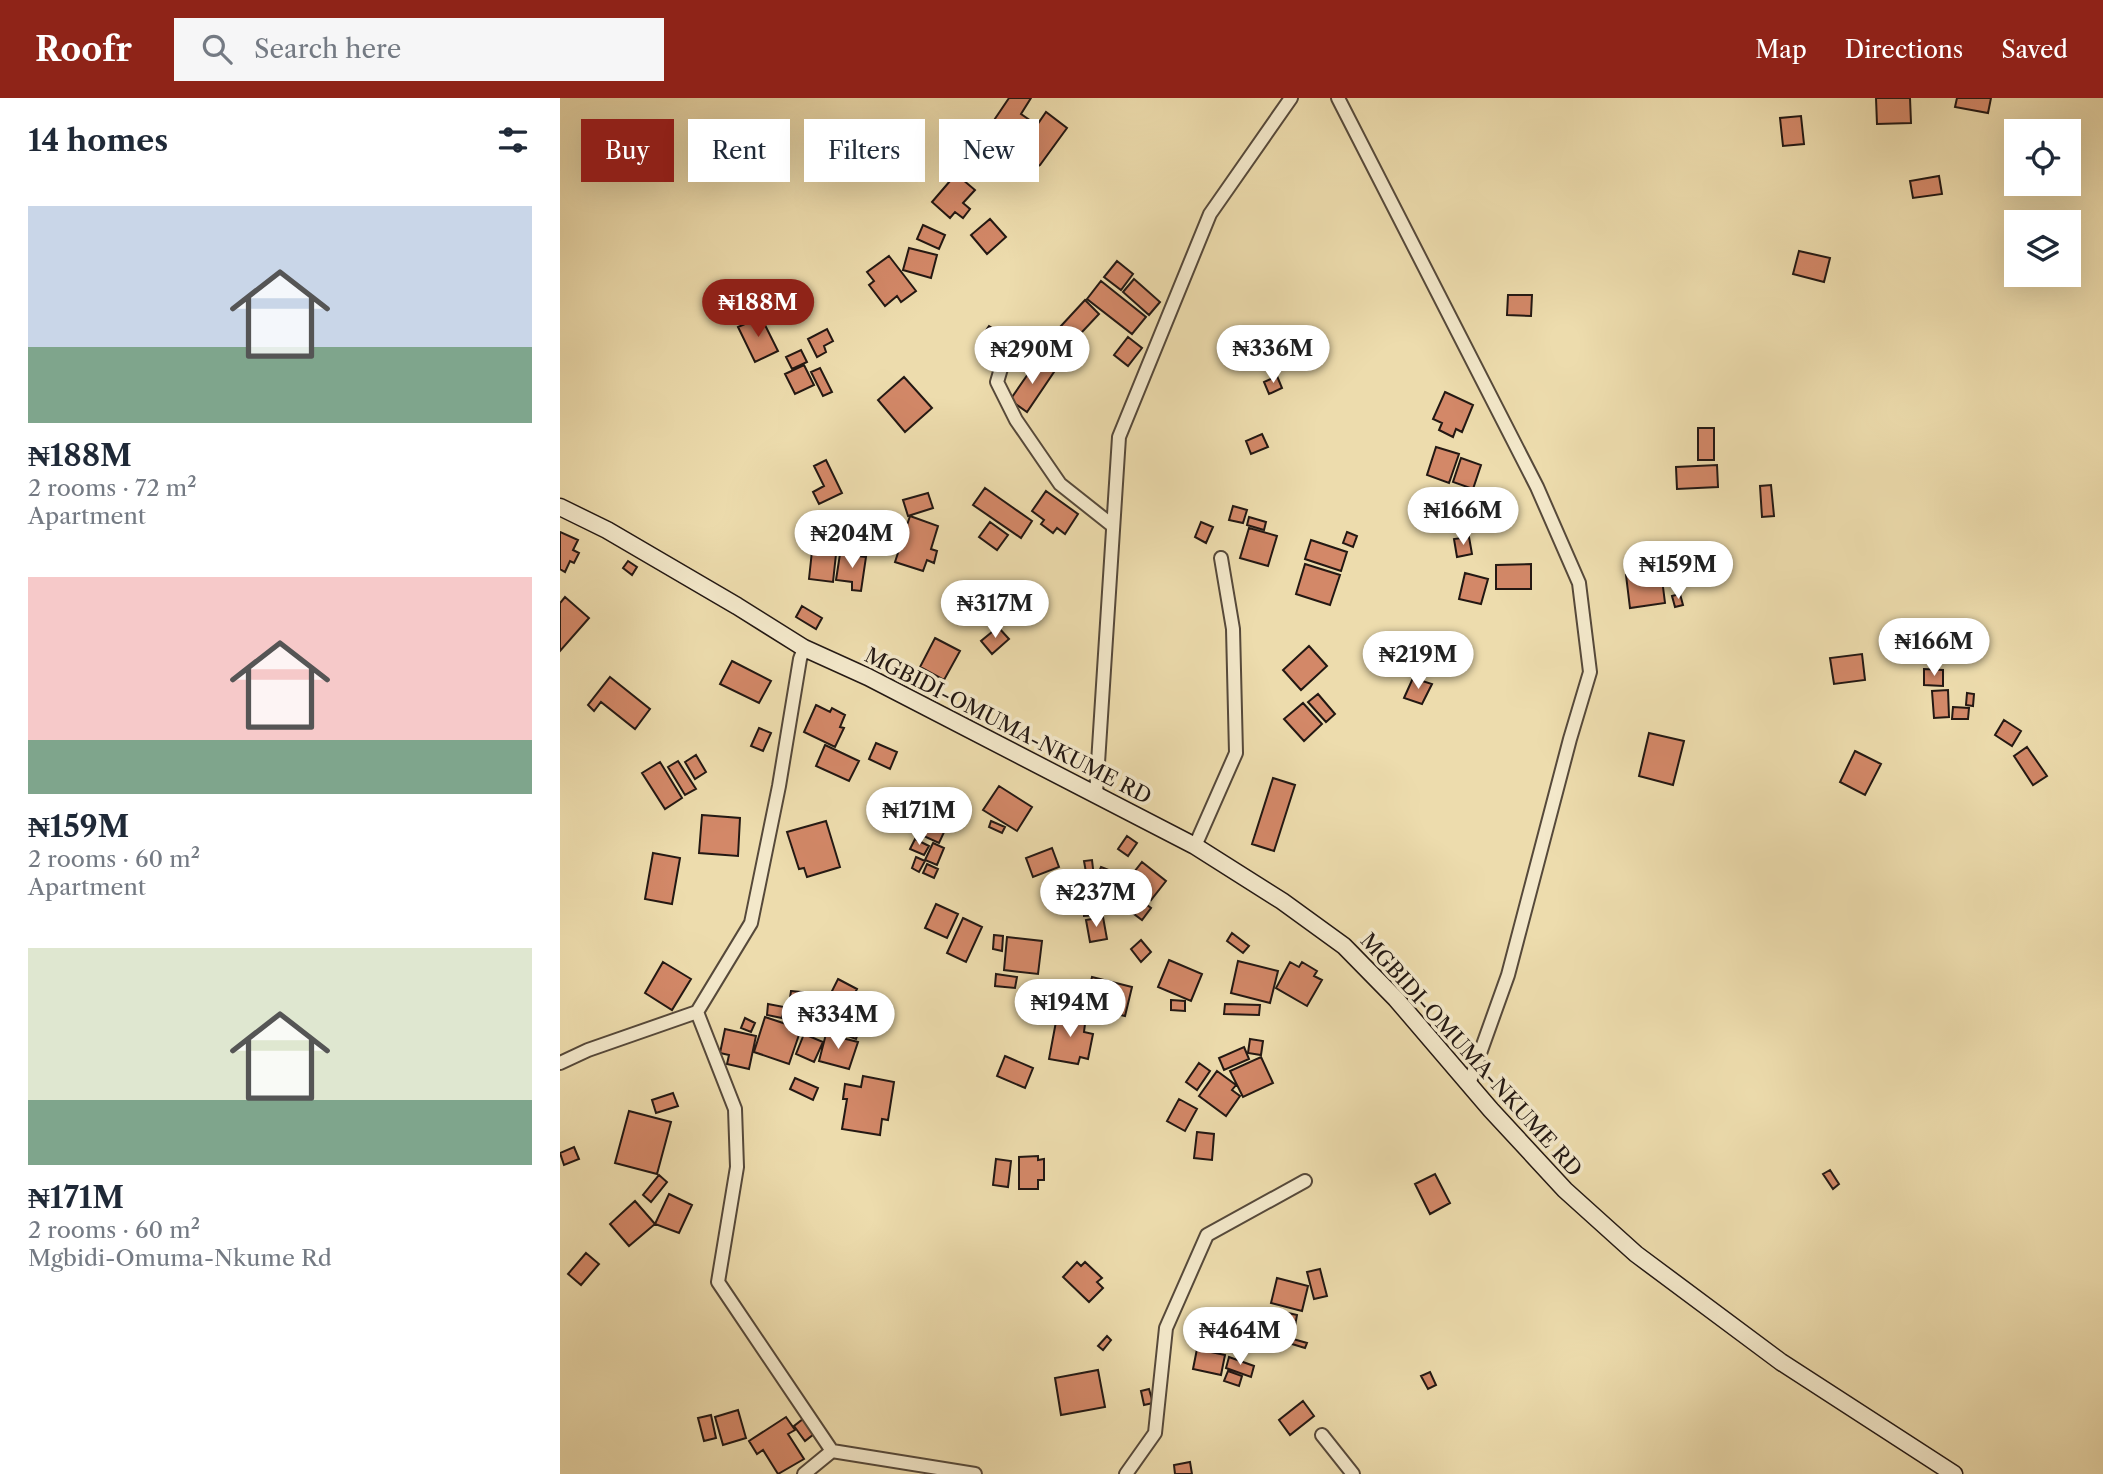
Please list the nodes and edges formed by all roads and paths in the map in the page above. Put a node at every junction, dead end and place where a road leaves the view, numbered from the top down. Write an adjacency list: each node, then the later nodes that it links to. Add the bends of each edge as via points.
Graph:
1 (1291, 98): 5 (street, via 1210,214 1119,437)
2 (1338, 98): 12 (street, via 1538,488 1578,583 1589,659 1590,671 1508,975)
3 (1010, 338): 5 (street, via 998,382 1016,420 1060,484)
4 (560, 507): 7 (street, MGBIDI-OMUMA-NKUME RD, via 607,530)
5 (1113, 526): 8 (street)
6 (1220, 558): 9 (street, via 1233,629 1236,753)
7 (804, 648): 8 (street, MGBIDI-OMUMA-NKUME RD); 10 (street, via 751,923)
8 (1096, 794): 9 (street, MGBIDI-OMUMA-NKUME RD)
9 (1195, 846): 12 (street, MGBIDI-OMUMA-NKUME RD, via 1345,946)
10 (697, 1012): 11 (street); 15 (street, via 735,1110 737,1167 718,1282)
11 (560, 1063)
12 (1469, 1084): 20 (street, MGBIDI-OMUMA-NKUME RD, via 1565,1190 1636,1254 1781,1362)
13 (1306, 1181): 18 (street, via 1208,1235 1166,1328 1155,1433)
14 (1322, 1435): 19 (street)
15 (832, 1451): 16 (street); 17 (street)
16 (804, 1474)
17 (975, 1474)
18 (1126, 1474)
19 (1353, 1474)
20 (1955, 1474)

